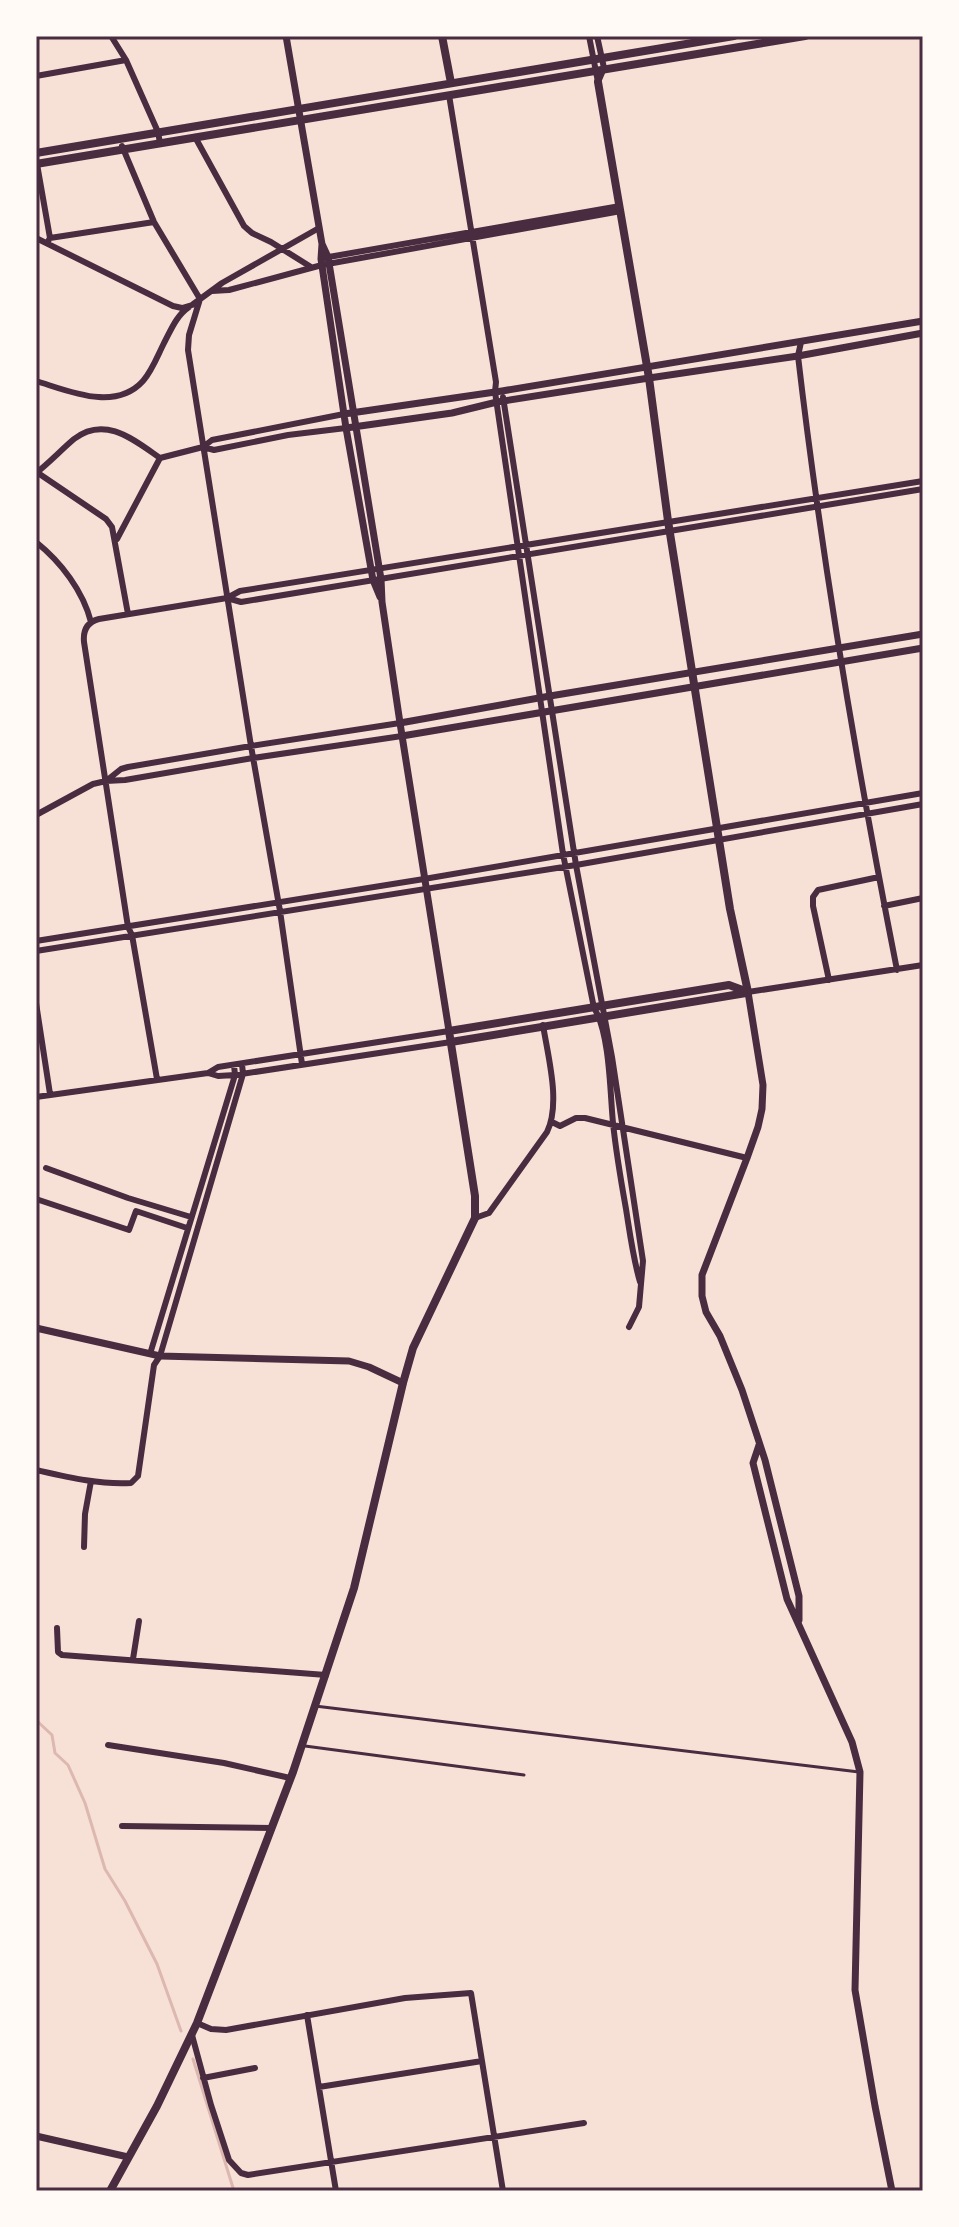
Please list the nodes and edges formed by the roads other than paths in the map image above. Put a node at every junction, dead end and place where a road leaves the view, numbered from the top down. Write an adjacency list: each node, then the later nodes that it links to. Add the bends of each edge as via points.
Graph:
1 (111, 36): 10 (street)
2 (442, 36): 14 (main road)
3 (589, 36): 9 (street)
4 (597, 36): 9 (street)
5 (736, 36): 8 (street); 9 (main road)
6 (805, 36): 8 (main road)
7 (286, 38): 25 (street)
8 (745, 43): 11 (main road)
9 (597, 58): 11 (street); 14 (main road)
10 (126, 60): 12 (street); 16 (street)
11 (599, 69): 13 (street); 15 (main road)
12 (36, 76)
13 (598, 82): 23 (main road)
14 (451, 83): 16 (main road)
15 (449, 95): 17 (main road); 26 (street)
16 (158, 132): 18 (main road); 19 (street)
17 (195, 137): 19 (main road); 29 (street, via 244,226)
18 (120, 139): 20 (street); 21 (main road)
19 (160, 143): 20 (main road)
20 (122, 150): 22 (main road); 24 (street)
21 (36, 153)
22 (36, 164): 28 (street)
23 (621, 208): 26 (street); 39 (main road)
24 (154, 222): 28 (street); 33 (street)
25 (319, 228): 29 (street); 30 (street)
26 (471, 236): 30 (street); 42 (street)
27 (36, 238): 28 (street)
28 (49, 240): 34 (street, via 173,306)
29 (283, 249): 31 (street); 32 (street)
30 (325, 261): 31 (street); 44 (street); 45 (street)
31 (311, 267): 32 (street)
32 (212, 291): 33 (street)
33 (200, 299): 34 (street); 48 (street, via 188,343)
34 (192, 305): 41 (street, via 179,315 148,374 133,390 104,398)
35 (923, 321): 37 (street)
36 (923, 333): 38 (street)
37 (801, 342): 38 (street); 39 (street)
38 (798, 356): 40 (street); 53 (street)
39 (647, 366): 40 (main road); 42 (street)
40 (649, 378): 43 (street); 55 (main road)
41 (36, 381)
42 (499, 391): 43 (street); 44 (street)
43 (500, 402): 46 (street); 58 (street); 59 (street)
44 (354, 413): 45 (street); 46 (street)
45 (344, 414): 47 (street); 48 (street, via 212,440)
46 (356, 427): 47 (street); 64 (street)
47 (346, 428): 48 (street, via 214,450); 64 (street)
48 (203, 447): 49 (street); 66 (street)
49 (160, 458): 50 (street, via 130,437 98,428 77,437); 56 (street)
50 (37, 473): 56 (street, via 106,519)
51 (923, 481): 53 (street)
52 (923, 489): 54 (street)
53 (815, 497): 54 (street); 55 (street)
54 (816, 506): 55 (street); 70 (street)
55 (669, 526): 58 (street); 62 (street); 73 (main road)
56 (116, 541): 67 (street)
57 (36, 542): 60 (street)
58 (526, 544): 59 (street); 62 (street)
59 (518, 545): 63 (street); 64 (street)
60 (46, 550): 61 (street); 68 (street, via 81,594)
61 (36, 553)
62 (528, 554): 63 (street); 75 (street)
63 (519, 555): 65 (street); 76 (street)
64 (375, 569): 65 (street); 66 (street, via 240,591)
65 (377, 580): 66 (street, via 241,602); 79 (street)
66 (227, 598): 67 (street); 81 (street)
67 (128, 614): 68 (street)
68 (90, 623): 83 (street, via 84,642)
69 (923, 634): 70 (street)
70 (839, 647): 72 (street); 73 (street)
71 (923, 648): 72 (street)
72 (841, 661): 74 (street); 85 (street)
73 (693, 673): 74 (main road); 75 (street)
74 (695, 687): 77 (street); 89 (main road)
75 (550, 696): 76 (street); 77 (street)
76 (539, 698): 78 (street); 79 (street)
77 (553, 712): 78 (street); 91 (street)
78 (541, 714): 80 (street); 92 (street)
79 (400, 723): 80 (street); 81 (street)
80 (402, 736): 82 (street); 96 (street)
81 (251, 746): 82 (street); 83 (street, via 128,767)
82 (253, 758): 83 (street); 99 (street)
83 (106, 781): 88 (street); 102 (street)
84 (923, 793): 85 (street)
85 (864, 802): 87 (street); 89 (street)
86 (923, 804): 87 (street)
87 (866, 813): 90 (street); 95 (street)
88 (36, 815)
89 (717, 828): 90 (main road); 91 (street)
90 (719, 840): 93 (street); 109 (main road)
91 (574, 852): 92 (street); 93 (street)
92 (563, 854): 94 (street); 96 (street)
93 (576, 865): 94 (street); 111 (street)
94 (565, 866): 97 (street); 111 (street)
95 (879, 877): 100 (street); 108 (street, via 818,890 813,897)
96 (424, 879): 97 (street); 99 (street)
97 (426, 889): 101 (street); 113 (street)
98 (923, 898): 100 (street)
99 (278, 902): 101 (street); 102 (street)
100 (884, 906): 107 (street)
101 (280, 911): 103 (street); 115 (street)
102 (128, 927): 103 (street); 104 (street)
103 (132, 935): 105 (street); 120 (street)
104 (36, 941)
105 (36, 951)
106 (923, 965): 107 (street)
107 (897, 970): 108 (street)
108 (829, 980): 109 (street)
109 (748, 992): 111 (main road, via 729,985); 126 (street, via 763,1085 758,1127)
110 (36, 1003): 121 (street)
111 (600, 1011): 112 (main road); 113 (main road); 124 (street); 125 (street)
112 (543, 1025): 114 (main road); 123 (street)
113 (449, 1031): 114 (main road); 115 (street)
114 (451, 1042): 116 (street); 133 (main road)
115 (301, 1054): 116 (street); 117 (street)
116 (302, 1064): 119 (street)
117 (238, 1065): 118 (street); 119 (street)
118 (208, 1073): 119 (street); 120 (street)
119 (239, 1075): 132 (street); 139 (street)
120 (157, 1079): 121 (street)
121 (50, 1094): 122 (street)
122 (36, 1097)
123 (552, 1122): 124 (street, via 563,1126 580,1118); 133 (street, via 489,1213)
124 (613, 1125): 125 (street); 128 (street)
125 (622, 1127): 126 (street); 128 (street)
126 (747, 1158): 151 (street, via 702,1275 702,1296 759,1445 753,1463 787,1599 852,1742)
127 (46, 1168): 132 (street)
128 (626, 1187): 130 (street); 131 (street)
129 (36, 1199): 134 (street, via 129,1230 136,1211)
130 (635, 1211): 131 (street); 135 (street, via 643,1261)
131 (626, 1213): 135 (street)
132 (191, 1217): 134 (street)
133 (475, 1218): 140 (main road, via 413,1348)
134 (187, 1228): 138 (street)
135 (640, 1282): 136 (street, via 639,1307)
136 (629, 1327)
137 (36, 1328): 138 (street)
138 (150, 1354): 139 (street)
139 (160, 1356): 140 (street, via 349,1361); 142 (street, via 139,1472 128,1484)
140 (403, 1383): 147 (main road, via 365,1547)
141 (36, 1470): 142 (street)
142 (91, 1481): 143 (street)
143 (84, 1547)
144 (139, 1621): 146 (street)
145 (57, 1628): 146 (street, via 59,1654)
146 (133, 1659): 147 (street)
147 (326, 1675): 148 (main road)
148 (315, 1706): 150 (main road); 151 (lane)
149 (108, 1745): 153 (street)
150 (302, 1746): 152 (lane); 153 (main road)
151 (860, 1772): 171 (street, via 855,1990)
152 (524, 1775)
153 (290, 1778): 155 (main road)
154 (122, 1826): 155 (street)
155 (272, 1828): 157 (main road)
156 (307, 2015): 157 (street, via 226,2030); 159 (street, via 471,1993); 162 (street)
157 (197, 2023): 158 (main road)
158 (192, 2035): 161 (street); 166 (main road)
159 (482, 2061): 162 (street); 165 (street)
160 (255, 2068): 161 (street)
161 (203, 2078): 167 (street, via 229,2160 241,2173 254,2176)
162 (319, 2087): 167 (street)
163 (584, 2123): 165 (street)
164 (36, 2136): 166 (street)
165 (495, 2137): 167 (street); 170 (street)
166 (128, 2157): 168 (main road)
167 (331, 2162): 169 (street)
168 (110, 2191)
169 (336, 2191)
170 (503, 2191)
171 (892, 2191)

